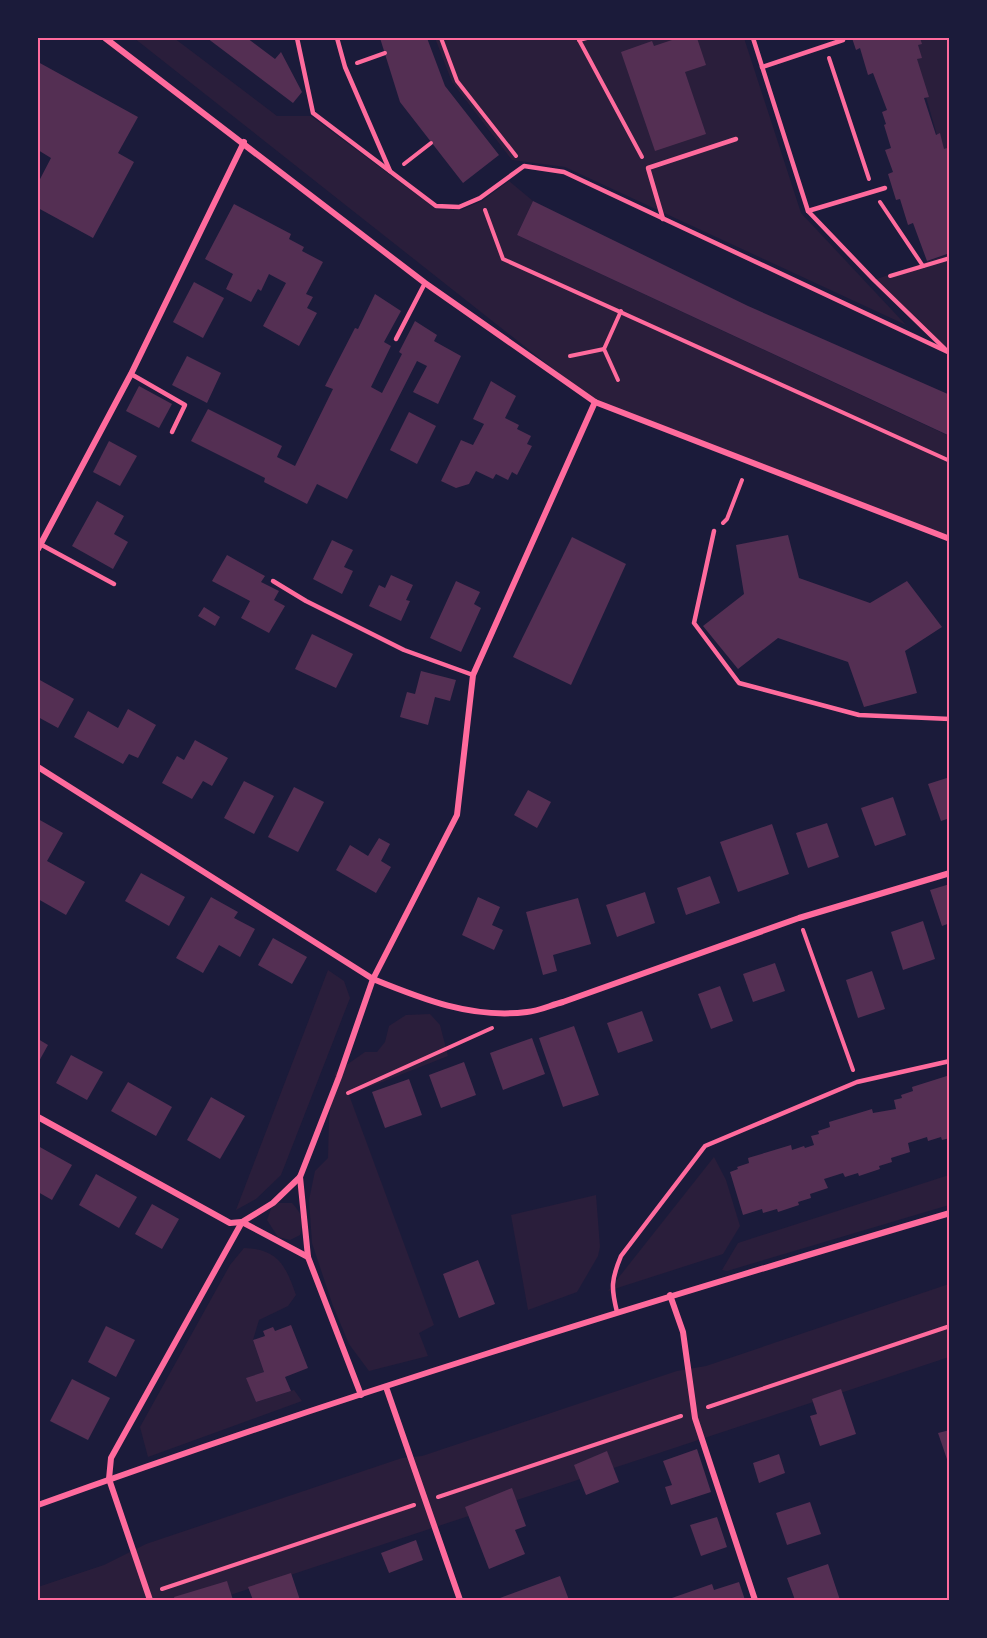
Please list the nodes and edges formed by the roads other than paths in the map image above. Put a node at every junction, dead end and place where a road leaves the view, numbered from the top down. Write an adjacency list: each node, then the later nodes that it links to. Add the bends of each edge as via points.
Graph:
1 (105, 38): 8 (street)
2 (297, 38): 9 (lane, via 313,113)
3 (337, 38): 9 (lane, via 345,67)
4 (753, 38): 6 (lane)
5 (843, 40): 6 (lane)
6 (762, 67): 11 (lane)
7 (736, 139): 12 (lane, via 648,168)
8 (244, 142): 13 (street); 16 (street)
9 (391, 174): 12 (lane, via 436,206 459,207 480,198 524,166 564,172)
10 (885, 188): 11 (lane)
11 (808, 211): 15 (lane)
12 (663, 219): 15 (lane)
13 (425, 283): 14 (lane); 17 (street)
14 (396, 339)
15 (949, 353)
16 (131, 374): 18 (lane, via 185,405); 21 (street)
17 (595, 402): 20 (street); 24 (street)
18 (172, 432)
19 (714, 531): 25 (lane, via 694,623 739,683 860,715)
20 (950, 539)
21 (39, 547): 23 (lane)
22 (273, 581): 24 (lane, via 404,650)
23 (114, 584)
24 (473, 675): 28 (street, via 457,815)
25 (950, 719)
26 (38, 767): 28 (street)
27 (950, 873): 28 (street, via 799,918 528,1012 487,1014 433,1003)
28 (373, 979): 31 (street)
29 (950, 1061): 36 (lane, via 857,1082 705,1146 621,1256 612,1277)
30 (38, 1117): 33 (street, via 230,1223)
31 (300, 1177): 33 (street, via 273,1203); 34 (street)
32 (950, 1213): 35 (street)
33 (243, 1222): 34 (street); 39 (street, via 111,1458)
34 (308, 1257): 38 (street)
35 (670, 1295): 36 (street); 43 (street, via 683,1332 695,1412)
36 (617, 1312): 37 (street)
37 (386, 1387): 38 (street); 42 (street)
38 (361, 1395): 39 (street)
39 (109, 1479): 40 (street); 41 (street)
40 (38, 1505)
41 (149, 1597)
42 (460, 1600)
43 (755, 1600)

